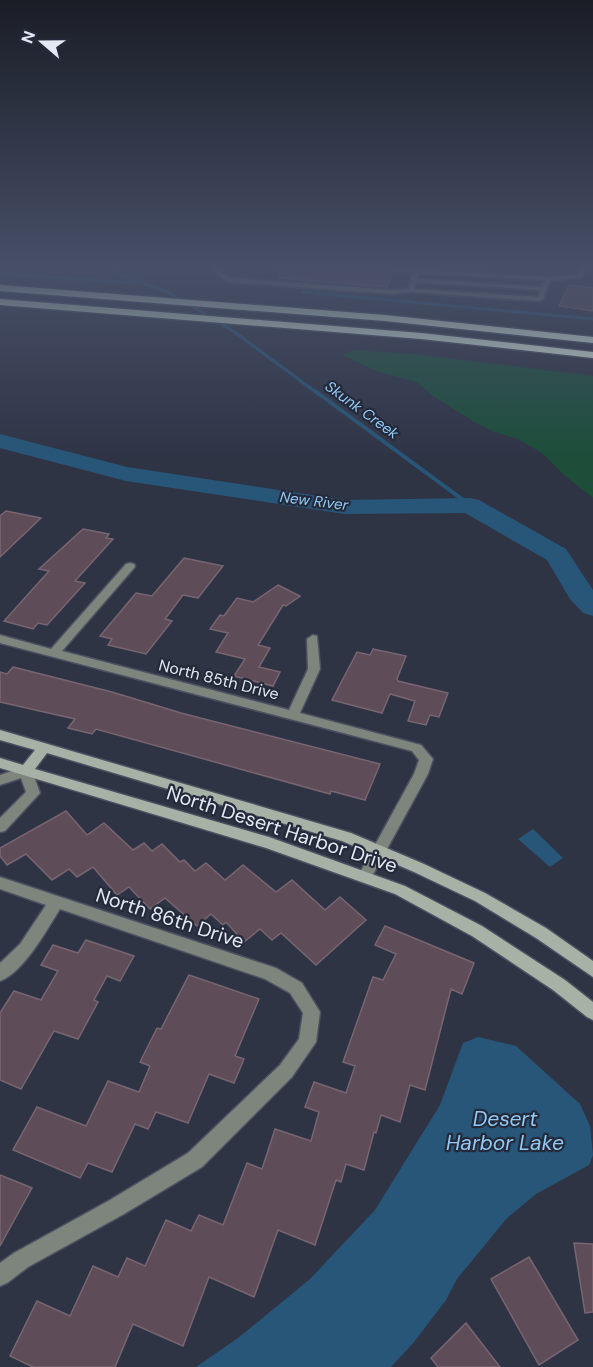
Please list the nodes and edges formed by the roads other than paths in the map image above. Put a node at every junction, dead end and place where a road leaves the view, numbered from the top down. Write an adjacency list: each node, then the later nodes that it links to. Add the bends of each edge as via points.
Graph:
1 (367, 332): 4 (highway)
2 (520, 332): 3 (highway)
3 (593, 340)
4 (593, 356)
5 (130, 566): 8 (street)
6 (0, 639): 8 (street, North 85th Drive)
7 (313, 639): 9 (street, via 314,669)
8 (54, 653): 9 (street, North 85th Drive)
9 (293, 715): 16 (street, North 85th Drive, via 416,748 426,759)
10 (0, 735): 11 (street, North Desert Harbor Drive)
11 (44, 748): 13 (street); 16 (street, North Desert Harbor Drive)
12 (0, 764): 13 (street, North Desert Harbor Drive)
13 (26, 771): 14 (street); 15 (street, via 33,794); 17 (street, North Desert Harbor Drive, via 243,835)
14 (0, 780)
15 (1, 826)
16 (379, 850): 17 (street); 20 (street, North Desert Harbor Drive, via 451,882 515,917)
17 (365, 876): 22 (street, North Desert Harbor Drive, via 435,907 477,931)
18 (0, 883): 19 (street, North 86th Drive)
19 (56, 903): 21 (street, via 26,949); 23 (street, North 86th Drive, via 270,973 296,988 312,1012 307,1041 286,1071 195,1160 21,1260)
20 (593, 970)
21 (0, 974)
22 (593, 1012)
23 (0, 1276)

